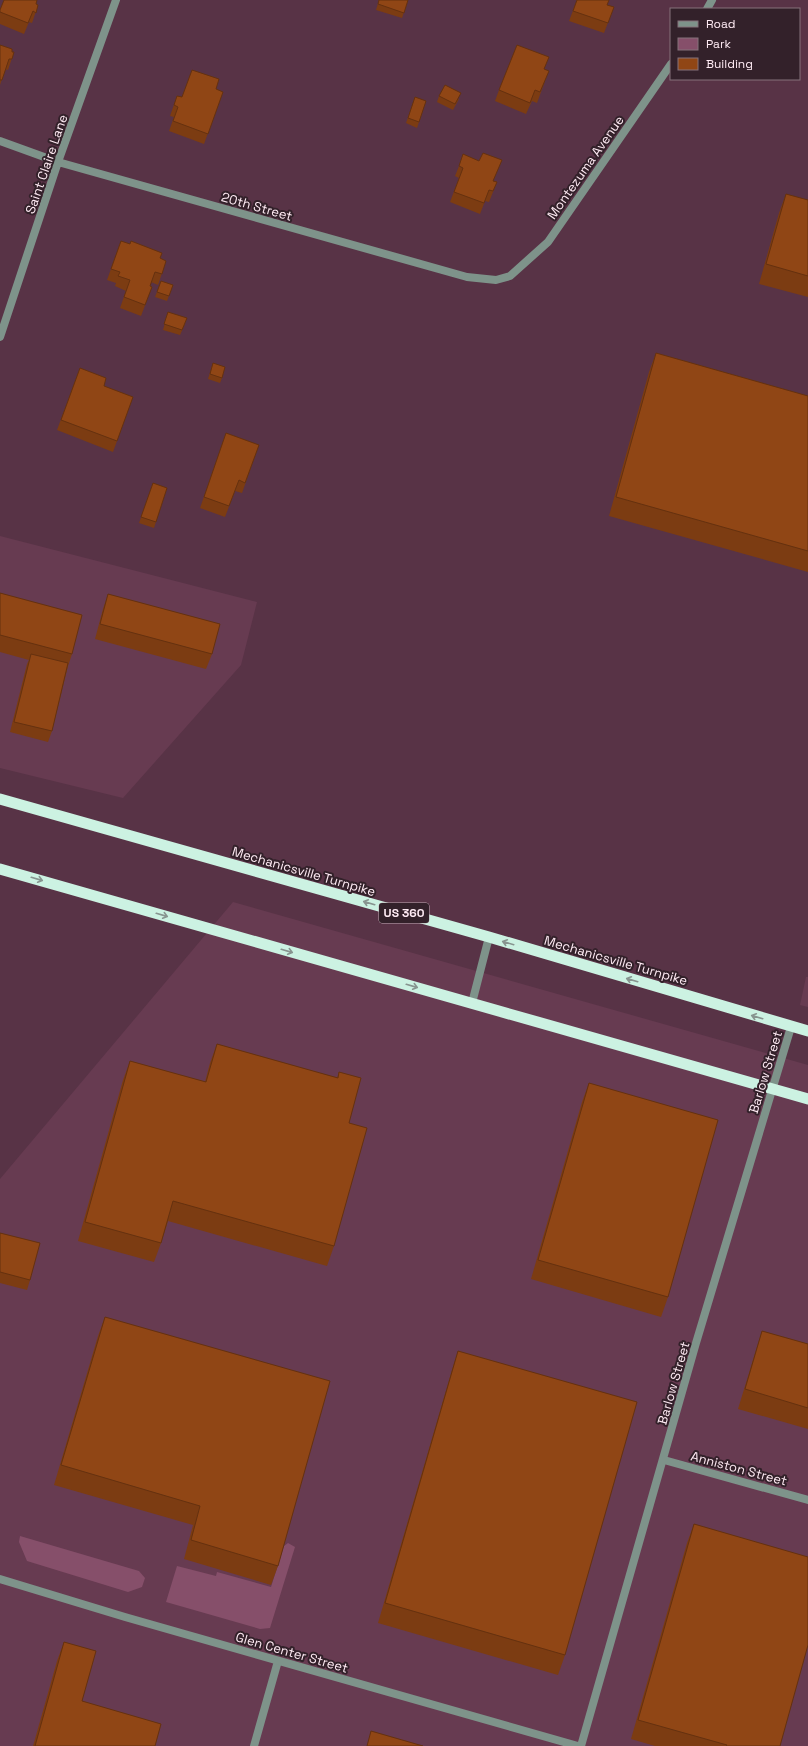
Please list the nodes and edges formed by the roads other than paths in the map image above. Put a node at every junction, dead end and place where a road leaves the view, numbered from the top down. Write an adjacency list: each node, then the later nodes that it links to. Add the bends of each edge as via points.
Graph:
1 (116, 0): 4 (street, Saint Claire Lane)
2 (670, 65): 5 (street, Montezuma Avenue, via 548,242)
3 (0, 142): 4 (street, 20th Street)
4 (58, 162): 5 (street, 20th Street, via 467,277 496,280); 6 (street, Saint Claire Lane)
5 (510, 276)
6 (0, 337)
7 (0, 798): 9 (highway, Mechanicsville Turnpike / US 360, one-way to 7)
8 (0, 868): 10 (highway, one-way to 10)
9 (488, 937): 10 (street); 11 (highway, Mechanicsville Turnpike / US 360, one-way to 9)
10 (472, 1003): 13 (highway)
11 (791, 1027): 12 (highway, Mechanicsville Turnpike / US 360); 13 (street, Barlow Street)
12 (808, 1031)
13 (773, 1089): 14 (highway); 15 (street, Barlow Street, via 696,1343)
14 (808, 1099)
15 (664, 1460): 16 (street, Anniston Street); 21 (street, Barlow Street)
16 (808, 1500)
17 (0, 1579): 18 (street, Glen Center Street)
18 (278, 1661): 19 (street); 20 (street, Glen Center Street)
19 (254, 1746)
20 (578, 1746)
21 (581, 1746)

